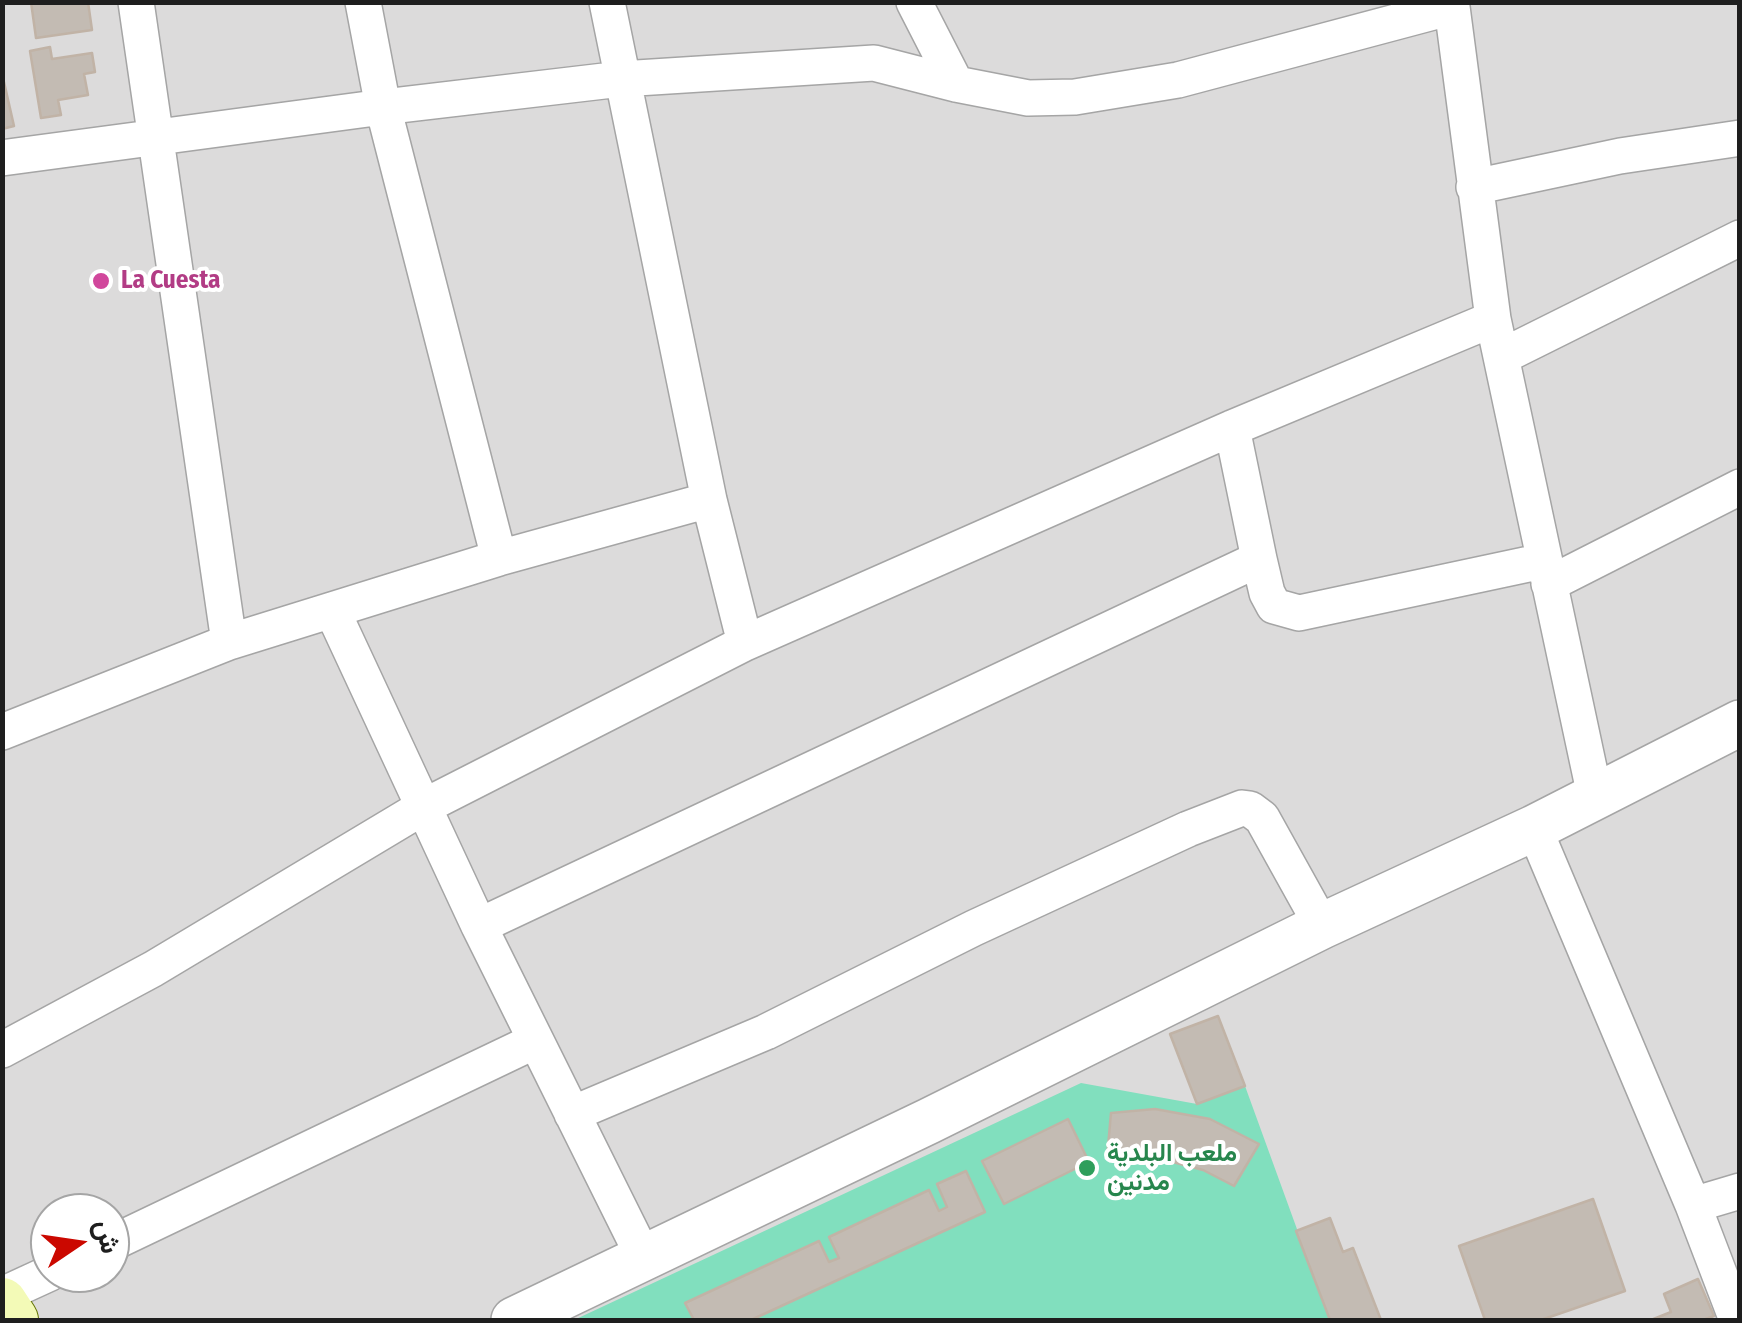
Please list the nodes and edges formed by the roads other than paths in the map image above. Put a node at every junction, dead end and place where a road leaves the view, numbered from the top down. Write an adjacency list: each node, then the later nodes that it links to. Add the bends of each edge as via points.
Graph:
1 (136, 2): 9 (street)
2 (363, 2): 8 (street)
3 (608, 2): 6 (street)
4 (914, 2): 7 (street)
5 (1452, 5): 7 (street, via 1178,80 1075,97 1028,98); 12 (street)
6 (622, 79): 7 (street, via 874,63); 8 (street); 18 (street)
7 (956, 84)
8 (384, 107): 9 (street); 19 (street)
9 (155, 138): 11 (street); 23 (street)
10 (1740, 138): 12 (street)
11 (2, 158)
12 (1474, 187): 14 (street)
13 (1740, 238): 15 (street)
14 (1493, 318): 15 (street); 16 (street)
15 (1502, 356): 21 (street)
16 (1232, 428): 20 (street); 24 (street)
17 (1740, 487): 21 (street)
18 (710, 500): 19 (street); 24 (street)
19 (499, 558): 22 (street)
20 (1259, 559): 21 (street, via 1270,601 1299,614); 30 (street)
21 (1546, 573): 27 (street)
22 (332, 610): 23 (street); 28 (street)
23 (230, 642): 26 (street)
24 (744, 643): 28 (street)
25 (1740, 723): 27 (street)
26 (2, 732)
27 (1595, 796): 29 (street)
28 (425, 806): 30 (street); 33 (street, via 153,969)
29 (1534, 828): 31 (street); 36 (street)
30 (478, 926): 32 (street)
31 (1322, 926): 34 (street, via 1271,832 1256,812 1242,808 974,928 766,1032); 38 (street)
32 (535, 1041): 34 (street); 37 (street)
33 (2, 1050)
34 (572, 1114): 38 (street)
35 (1740, 1191): 36 (street)
36 (1693, 1205): 44 (street)
37 (130, 1234)
38 (643, 1256): 43 (street)
39 (30, 1282): 40 (street)
40 (2, 1295)
41 (2, 1304): 42 (main road)
42 (13, 1320)
43 (514, 1320)
44 (1737, 1320)

